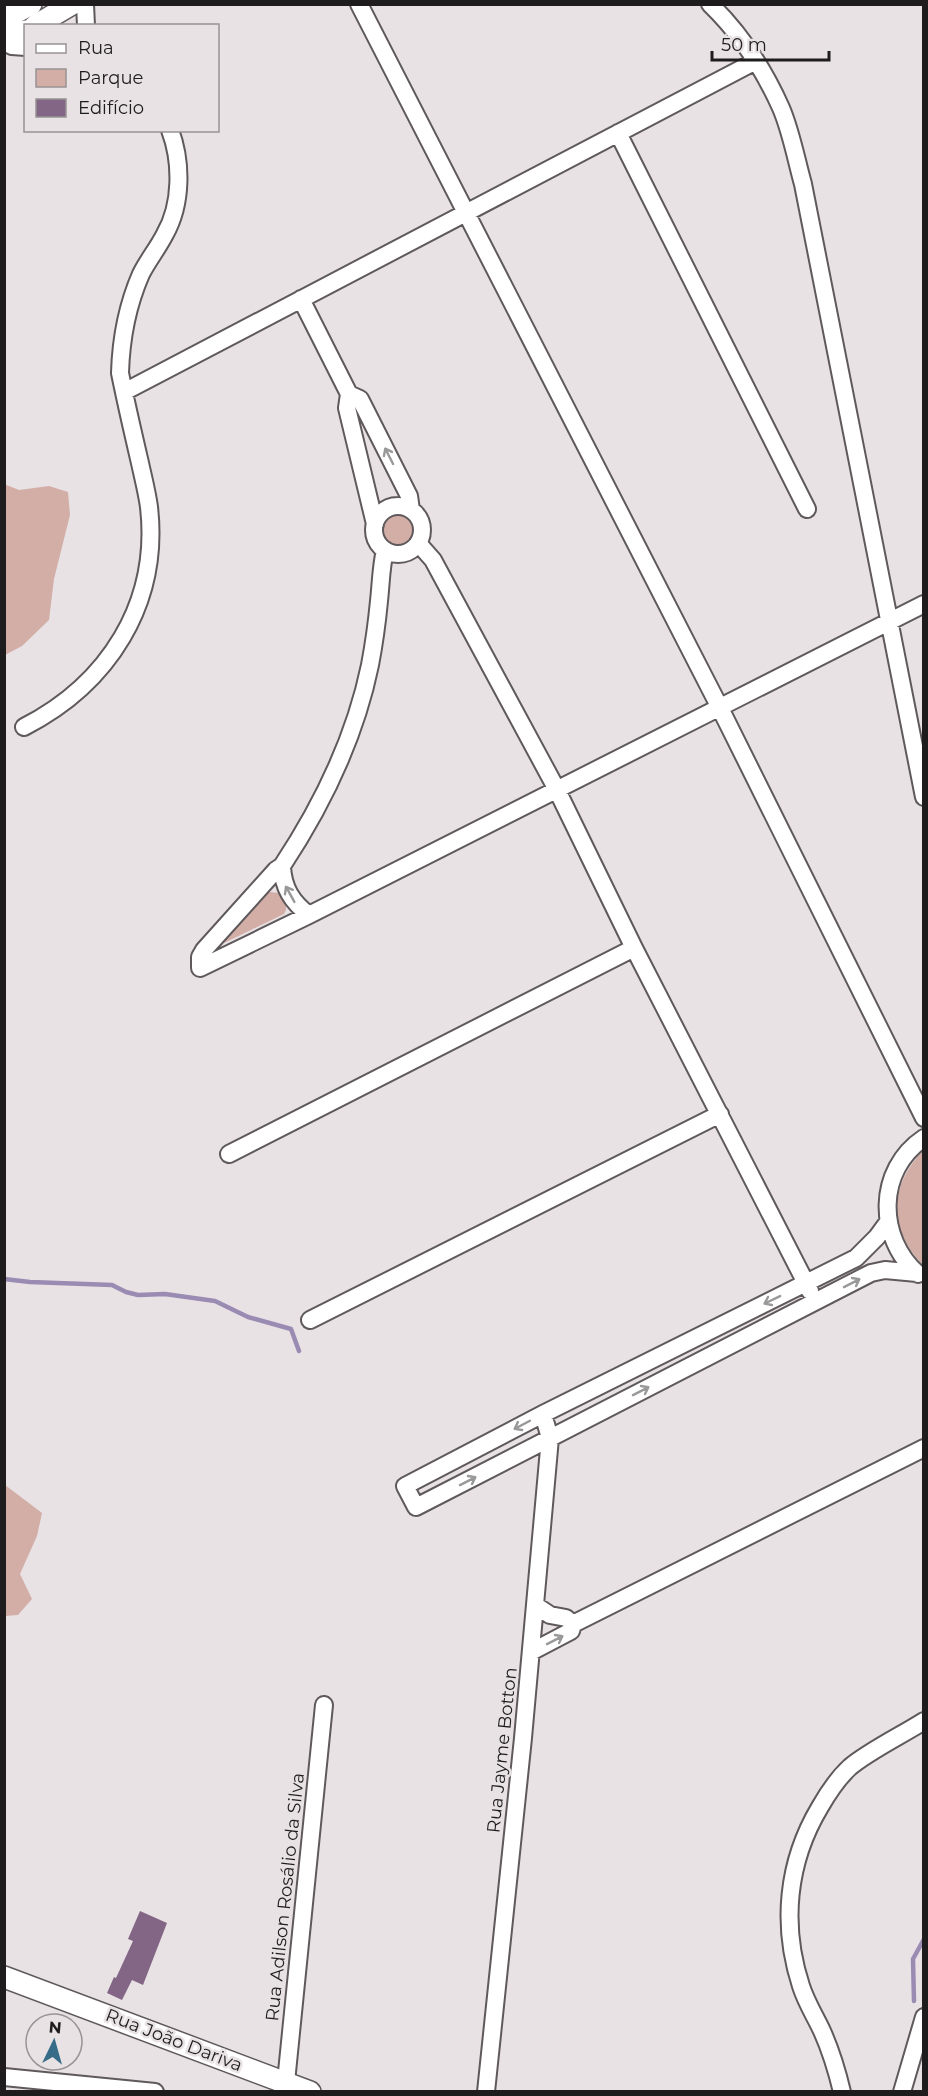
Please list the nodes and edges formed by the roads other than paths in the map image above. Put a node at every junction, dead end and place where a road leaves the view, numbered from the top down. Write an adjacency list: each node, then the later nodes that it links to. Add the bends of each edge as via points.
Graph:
1 (31, 4): 6 (street)
2 (72, 4): 7 (street)
3 (85, 4): 8 (street)
4 (359, 4): 14 (street)
5 (710, 4): 11 (street)
6 (4, 19)
7 (38, 24)
8 (86, 24)
9 (24, 33): 10 (street)
10 (12, 44)
11 (756, 61): 13 (street); 24 (street, via 782,109 803,184)
12 (171, 132): 16 (street, via 177,153 176,202 166,234 142,273 127,314 120,353)
13 (618, 133): 14 (street); 18 (street)
14 (467, 214): 15 (street); 25 (street)
15 (301, 299): 16 (street); 17 (street)
16 (124, 392): 26 (street, via 149,507 150,552 141,595 123,637 97,673 63,704)
17 (349, 394): 19 (street, one-way to 17, via 409,496 360,399); 20 (street, via 347,408)
18 (807, 508)
19 (411, 510): 20 (street, via 389,508); 21 (street, via 421,522)
20 (375, 524): 22 (street, via 376,539)
21 (418, 543): 22 (street, via 400,554); 27 (street, via 433,560)
22 (385, 550): 29 (street, via 370,665 353,727 315,813)
23 (924, 604): 24 (street)
24 (889, 621): 25 (street); 28 (street)
25 (719, 706): 27 (street); 33 (street)
26 (24, 727)
27 (556, 788): 30 (street); 31 (street)
28 (924, 797)
29 (282, 866): 30 (street, one-way to 29, via 288,893); 30 (street, via 204,950 200,968)
30 (309, 915)
31 (634, 948): 32 (street); 35 (street)
32 (720, 1114): 38 (street); 40 (street)
33 (924, 1118)
34 (924, 1138): 36 (street, via 907,1153 892,1178 886,1207)
35 (229, 1154)
36 (888, 1222): 37 (street, via 898,1250); 38 (street, via 856,1258)
37 (920, 1276): 39 (street, one-way to 37, via 871,1273 885,1270)
38 (807, 1283): 39 (street); 41 (street, one-way to 41)
39 (814, 1302): 42 (street, one-way to 39)
40 (310, 1320)
41 (543, 1414): 42 (street, Rua Jayme Botton); 42 (street, one-way to 42, via 405,1486 416,1508)
42 (550, 1438): 44 (street, Rua Jayme Botton)
43 (924, 1448): 45 (street)
44 (536, 1605): 45 (street); 46 (street, Rua Jayme Botton)
45 (573, 1624): 46 (street, one-way to 45, via 571,1631)
46 (531, 1652): 55 (street, Rua Jayme Botton)
47 (324, 1706): 52 (street, Rua Adilson Rosálio da Silva)
48 (924, 1721): 56 (street, via 851,1767 836,1783 803,1839 791,1881 789,1925 795,1968 829,2048)
49 (4, 1977): 52 (street, Rua João Dariva)
50 (924, 2017): 57 (street)
51 (4, 2077): 53 (street)
52 (285, 2087): 54 (street, Rua João Dariva)
53 (155, 2091)
54 (310, 2091)
55 (486, 2091)
56 (842, 2091)
57 (902, 2091)

